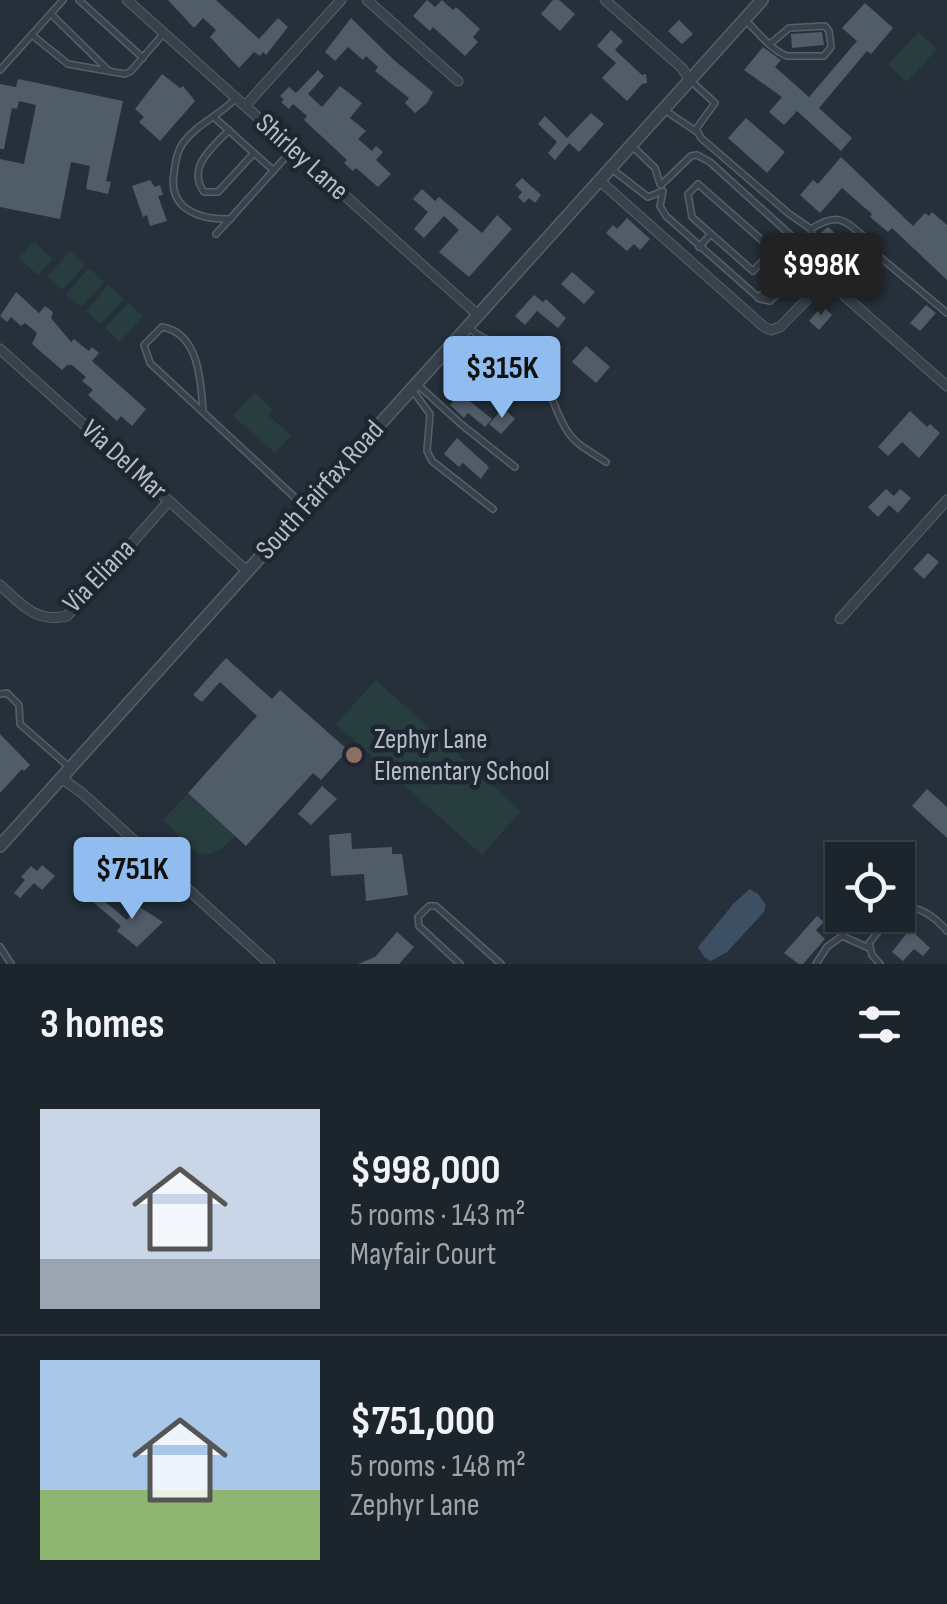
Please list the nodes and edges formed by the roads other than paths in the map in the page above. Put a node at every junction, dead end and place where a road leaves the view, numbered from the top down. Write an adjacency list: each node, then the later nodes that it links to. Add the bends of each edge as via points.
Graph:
1 (64, 0): 8 (lane)
2 (79, 0): 13 (lane)
3 (127, 0): 10 (street, Shirley Lane)
4 (340, 0): 19 (street)
5 (367, 0): 17 (street)
6 (605, 0): 16 (street)
7 (762, 0): 9 (street, South Fairfax Road)
8 (51, 14): 11 (lane); 15 (lane)
9 (744, 19): 12 (lane); 16 (street, South Fairfax Road)
10 (164, 33): 13 (lane); 18 (street, Shirley Lane)
11 (32, 35): 14 (lane); 15 (lane, via 68,64)
12 (770, 44): 12 (lane, via 782,56 824,56 830,31 789,28)
13 (142, 58): 15 (lane, via 128,73)
14 (0, 70)
15 (110, 72)
16 (688, 79): 20 (street, South Fairfax Road); 23 (lane, via 716,103)
17 (458, 82)
18 (236, 98): 19 (street, Shirley Lane); 21 (lane)
19 (245, 106): 25 (street, Shirley Lane)
20 (663, 108): 23 (lane); 24 (street, South Fairfax Road)
21 (216, 118): 22 (lane); 31 (lane, via 200,124 180,147 172,184 188,212)
22 (229, 130): 26 (lane); 26 (lane, via 200,160 204,192 218,192)
23 (697, 132): 32 (lane)
24 (630, 144): 27 (street, South Fairfax Road); 30 (lane, via 655,168)
25 (293, 149): 28 (lane); 40 (street, Shirley Lane)
26 (254, 152): 28 (lane)
27 (610, 168): 29 (street, South Fairfax Road); 30 (lane, via 648,197)
28 (274, 171): 31 (lane)
29 (600, 180): 40 (street, South Fairfax Road); 44 (street, via 764,328 780,327 830,283)
30 (662, 188): 35 (lane, via 666,216); 38 (lane, via 696,155 797,241 789,266)
31 (230, 219): 33 (lane)
32 (811, 229): 36 (lane, via 839,219); 37 (lane)
33 (216, 234)
34 (711, 234): 34 (lane, via 753,272 773,250 698,184 688,194 692,217); 35 (lane)
35 (698, 247): 38 (lane)
36 (869, 248): 37 (lane, via 850,266); 39 (lane)
37 (834, 259): 38 (lane, via 809,266 770,302)
38 (758, 298)
39 (947, 313)
40 (478, 314): 41 (street, South Fairfax Road)
41 (467, 326): 43 (street, South Fairfax Road); 46 (lane, via 522,354 552,392 568,434)
42 (0, 349): 48 (street, Via Del Mar)
43 (414, 386): 47 (lane); 50 (street, South Fairfax Road); 51 (lane, via 430,414 432,461)
44 (947, 386)
45 (203, 412): 45 (lane, via 144,354 162,327 185,337 201,377); 50 (lane)
46 (606, 462)
47 (515, 467)
48 (169, 500): 52 (street, Via Del Mar); 53 (street, Via Eliana, via 68,616 33,615)
49 (945, 506): 54 (street)
50 (305, 507): 52 (street, South Fairfax Road)
51 (493, 509)
52 (247, 571): 56 (street, South Fairfax Road)
53 (0, 585)
54 (840, 620)
55 (0, 694): 56 (lane, via 19,705 20,724)
56 (65, 773): 57 (street, South Fairfax Road); 64 (street)
57 (0, 846)
58 (915, 908): 59 (lane)
59 (947, 930)
60 (878, 932): 62 (lane)
61 (0, 948): 63 (lane)
62 (869, 948): 67 (lane, via 842,936); 68 (lane)
63 (11, 964)
64 (270, 964)
65 (460, 964): 66 (lane, via 419,926 429,906)
66 (502, 964)
67 (816, 964)
68 (880, 964)

